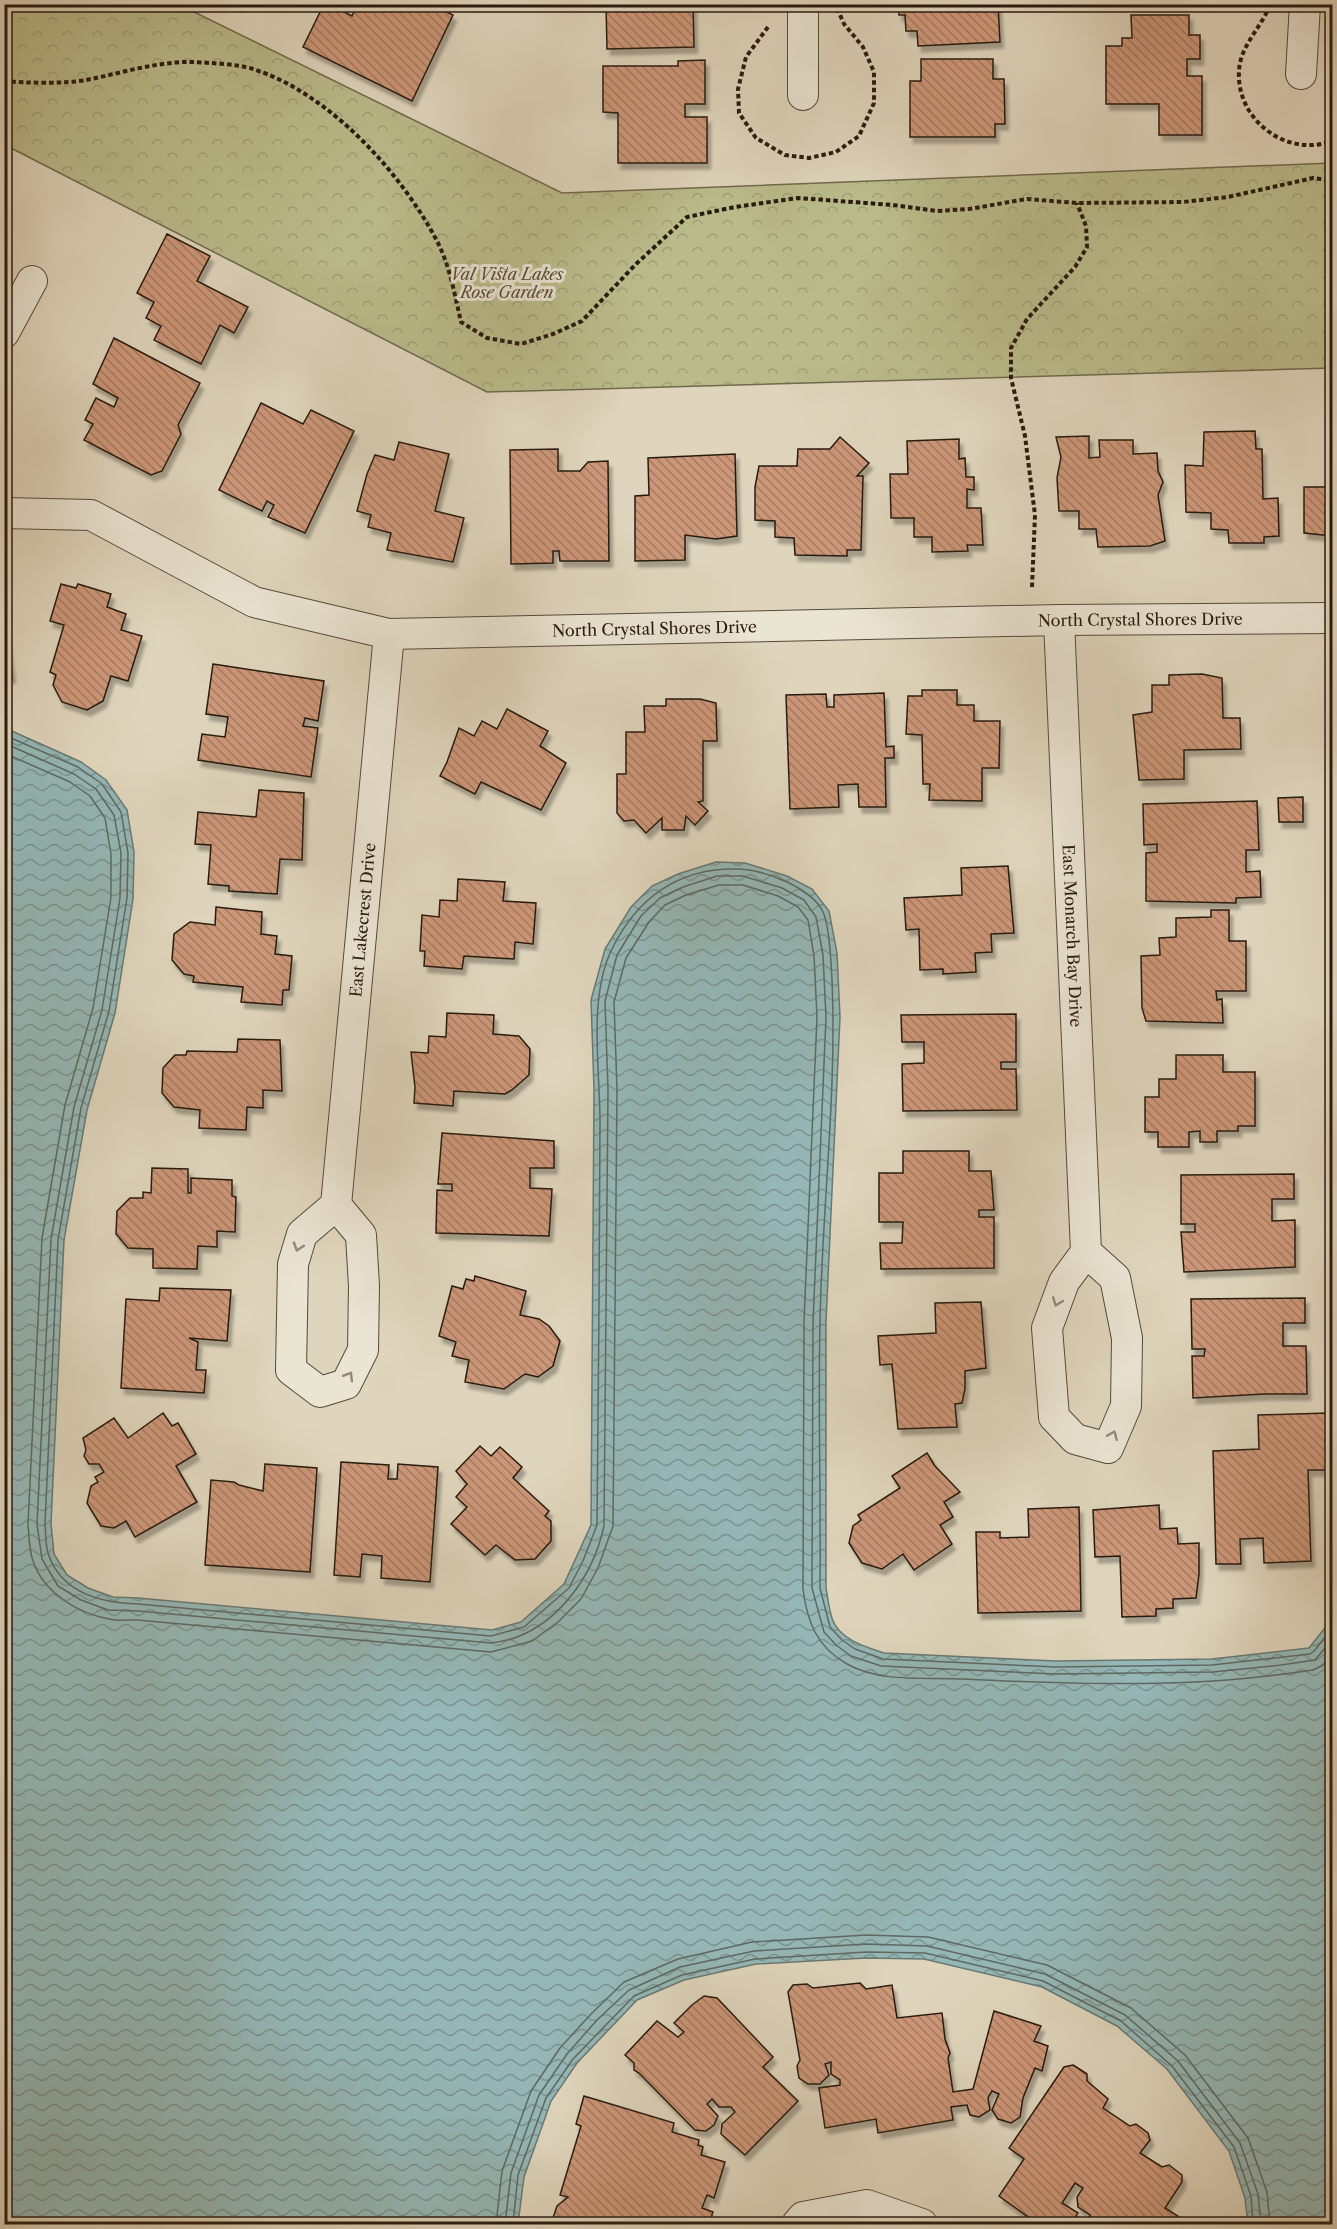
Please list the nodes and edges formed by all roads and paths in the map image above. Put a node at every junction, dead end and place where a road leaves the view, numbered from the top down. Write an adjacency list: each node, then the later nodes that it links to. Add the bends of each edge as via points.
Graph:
1 (218, 4): 2 (path, via 252,11)
2 (269, 4)
3 (804, 4): 8 (street)
4 (1270, 4): 9 (path, via 1243,51 1240,92 1253,119 1273,136 1304,145)
5 (1305, 4): 6 (street)
6 (1301, 74)
7 (4, 81): 11 (path, via 83,81 149,66 193,62 252,68 306,93 344,124 400,182 438,244 461,322 487,338 521,344 582,321 687,217 798,198 937,210 1028,199)
8 (803, 95)
9 (1332, 141)
10 (1332, 181): 11 (path, via 1313,178 1228,197 1183,202)
11 (1077, 203): 16 (path, via 1086,226 1087,247 1075,267 1027,319 1011,348 1011,378 1024,436)
12 (32, 281): 13 (street)
13 (4, 333)
14 (4, 513): 17 (street, North Crystal Shores Drive, via 91,515 254,602)
15 (1332, 618): 16 (street, North Crystal Shores Drive)
16 (1045, 621): 17 (street, North Crystal Shores Drive); 19 (street, East Monarch Bay Drive)
17 (388, 634): 18 (street, East Lakecrest Drive)
18 (336, 1205): 18 (street, one-way to 18, via 302,1234 293,1264 291,1370 320,1392 346,1384 363,1350 361,1235)
19 (1086, 1252): 19 (street, one-way to 19, via 1065,1282 1047,1328 1054,1417 1075,1439 1108,1448 1126,1406 1127,1338 1115,1278)
20 (797, 2224): 21 (street, via 803,2217 867,2205)
21 (922, 2224)

